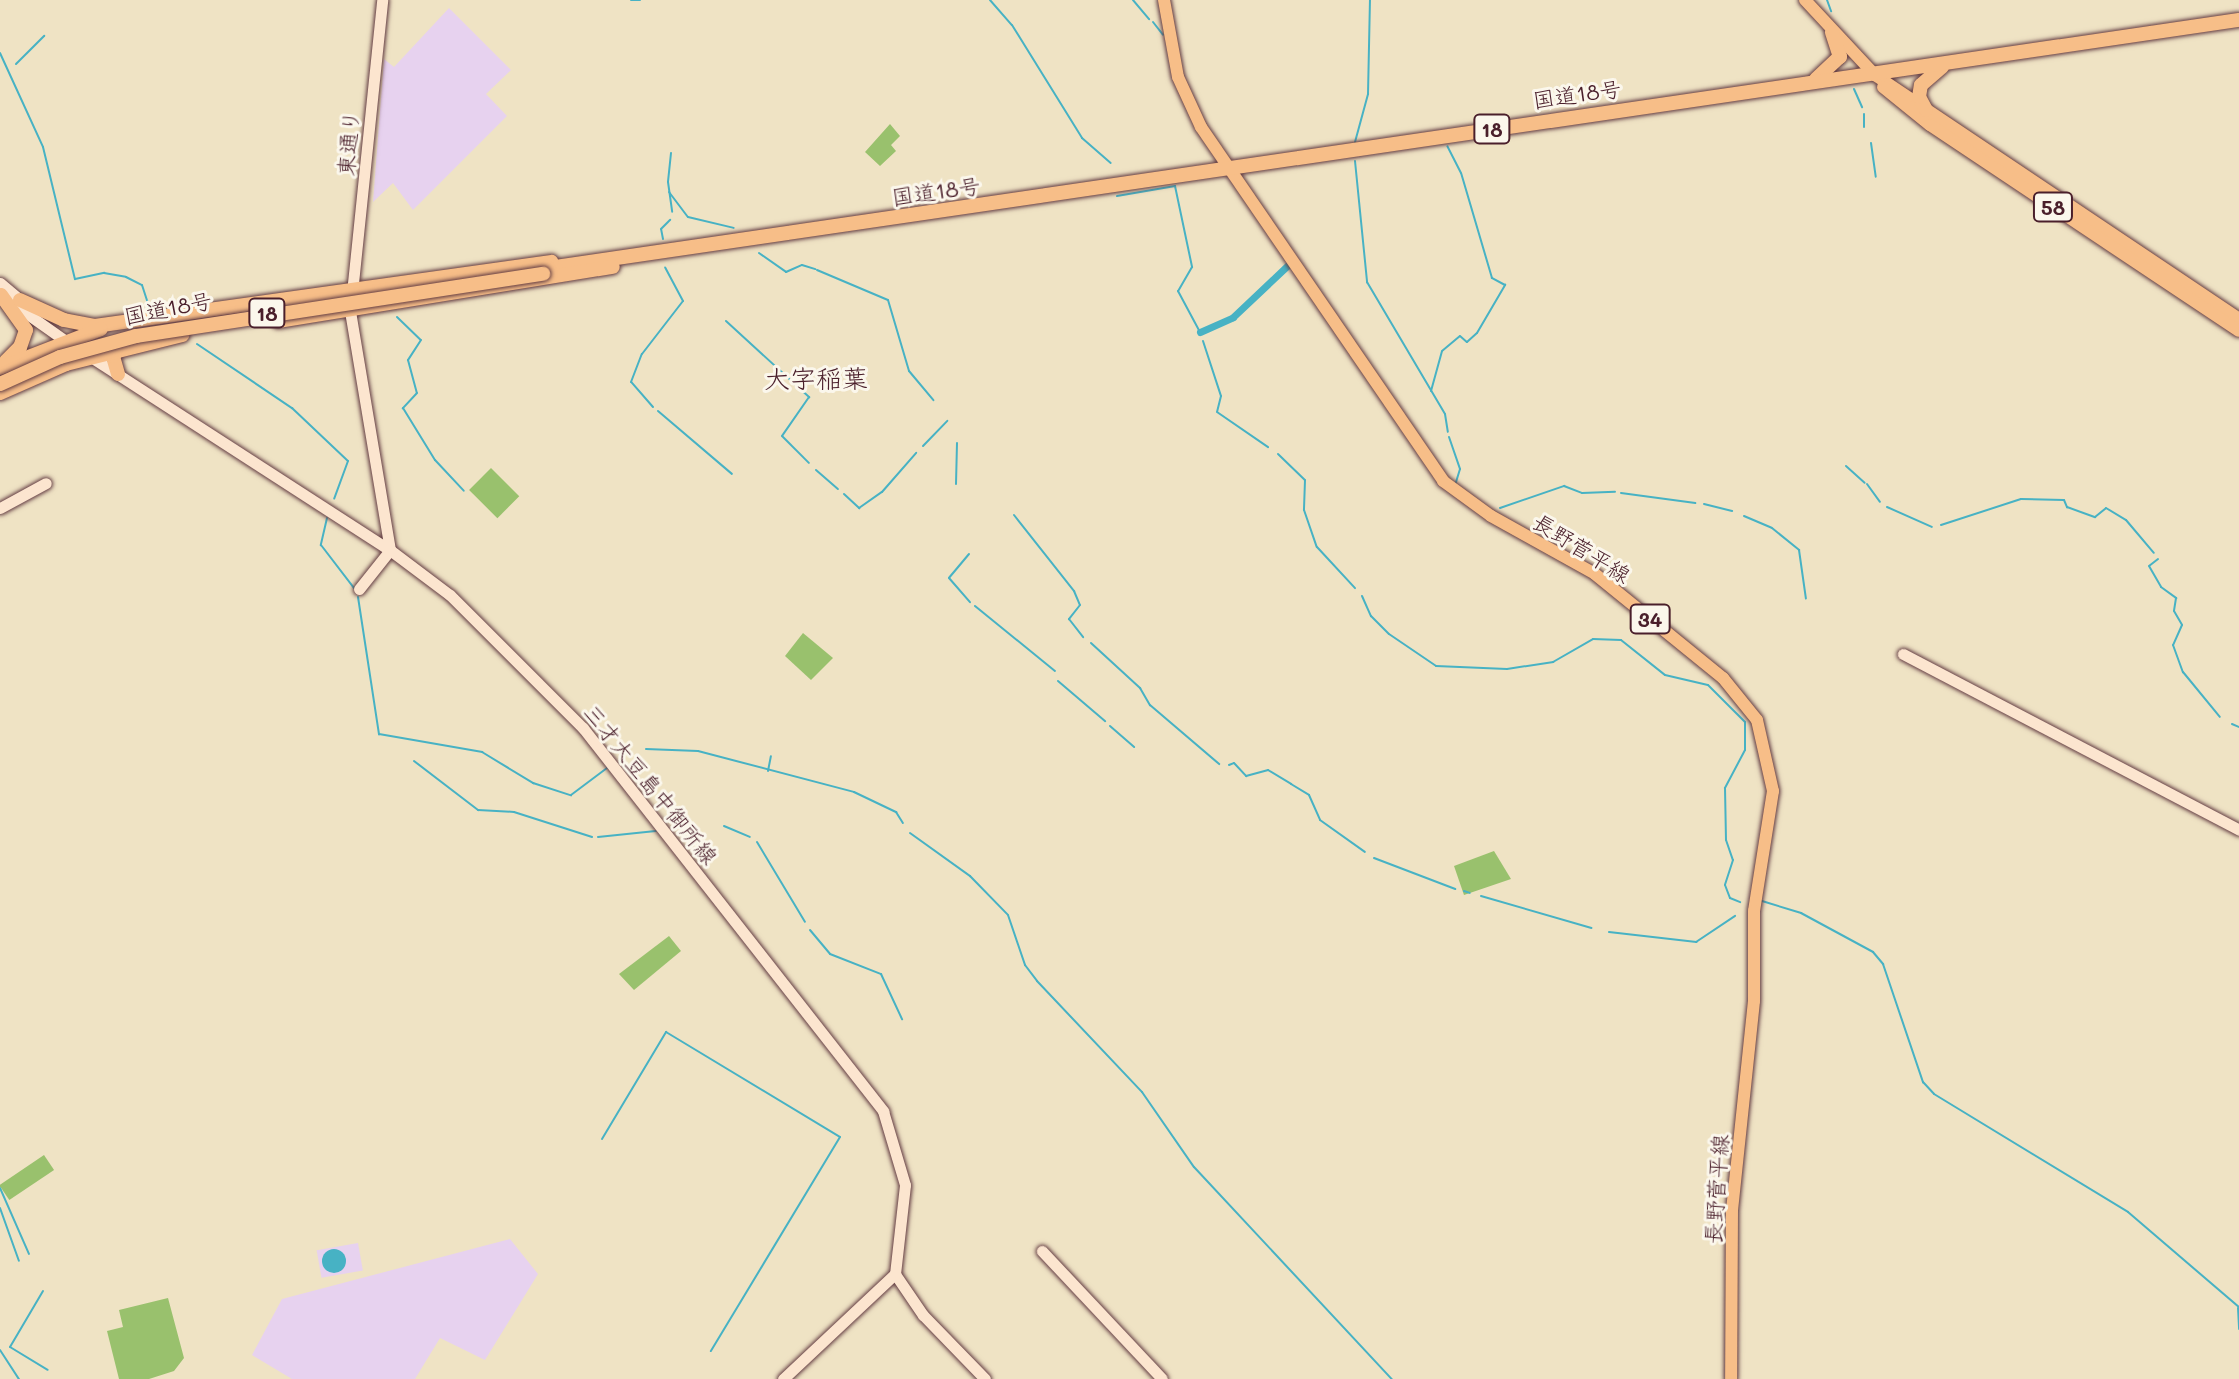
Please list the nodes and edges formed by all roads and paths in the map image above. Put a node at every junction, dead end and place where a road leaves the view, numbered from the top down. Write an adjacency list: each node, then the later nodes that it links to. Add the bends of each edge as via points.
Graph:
1 (382, 0): 15 (main road, 東通り)
2 (1164, 0): 10 (main road, 長野菅平線 / 34, via 1178,77)
3 (1805, 0): 5 (main road, 58)
4 (2239, 20): 6 (highway, 国道18号 / 18)
5 (1832, 32): 7 (main road, 58); 8 (highway, via 1840,48 1836,65)
6 (1954, 62): 7 (highway, 国道18号 / 18); 9 (highway, via 1922,81 1919,97)
7 (1875, 75): 8 (highway, 国道18号 / 18); 9 (main road, 58); 21 (main road, 58, via 1930,125)
8 (1801, 84): 10 (highway, 国道18号 / 18)
9 (1926, 110): 19 (main road, 58)
10 (1230, 169): 11 (highway, 国道18号 / 18); 42 (main road, 長野菅平線 / 34, via 1443,481 1487,514 1595,574 1723,678 1757,720 1772,800 1754,911 1754,1001 1732,1210)
11 (779, 236): 12 (highway, 国道18号 / 18); 13 (highway, 国道18号 / 18)
12 (738, 245): 14 (highway, 国道18号 / 18); 18 (highway, 18)
13 (675, 249): 14 (highway, 国道18号 / 18); 15 (highway, 18)
14 (542, 272): 27 (highway, 国道18号 / 18, bridge, via 164,326 59,352)
15 (352, 289): 18 (main road, 東通り); 20 (highway, 18)
16 (0, 291): 17 (main road, 三才大豆島中御所線); 22 (main road, 三才大豆島中御所線); 25 (highway, 18, via 26,330 20,347)
17 (20, 300): 20 (highway, 18, via 64,320); 22 (main road, 三才大豆島中御所線)
18 (350, 312): 23 (highway, 18); 31 (main road, 東通り)
19 (2239, 319)
20 (117, 324): 22 (highway, 18)
21 (2239, 331)
22 (68, 340): 24 (main road, 三才大豆島中御所線); 25 (highway, 18)
23 (120, 348): 24 (highway, 18); 26 (highway, via 113,356)
24 (91, 357): 26 (main road, 三才大豆島中御所線); 28 (highway, 18)
25 (0, 367)
26 (118, 374): 32 (main road, 三才大豆島中御所線)
27 (0, 381)
28 (0, 393)
29 (46, 483): 30 (main road)
30 (0, 508)
31 (382, 512): 32 (main road, via 377,527); 33 (main road, 東通り)
32 (363, 531): 33 (main road, 三才大豆島中御所線)
33 (390, 550): 34 (main road); 38 (main road, 三才大豆島中御所線, via 450,595 583,728 865,1083 893,1136 903,1173 904,1219)
34 (359, 589)
35 (1903, 654): 36 (main road)
36 (2239, 830)
37 (1042, 1251): 41 (main road)
38 (895, 1274): 39 (main road); 40 (main road, via 923,1315)
39 (783, 1379)
40 (985, 1379)
41 (1162, 1379)
42 (1731, 1379)

